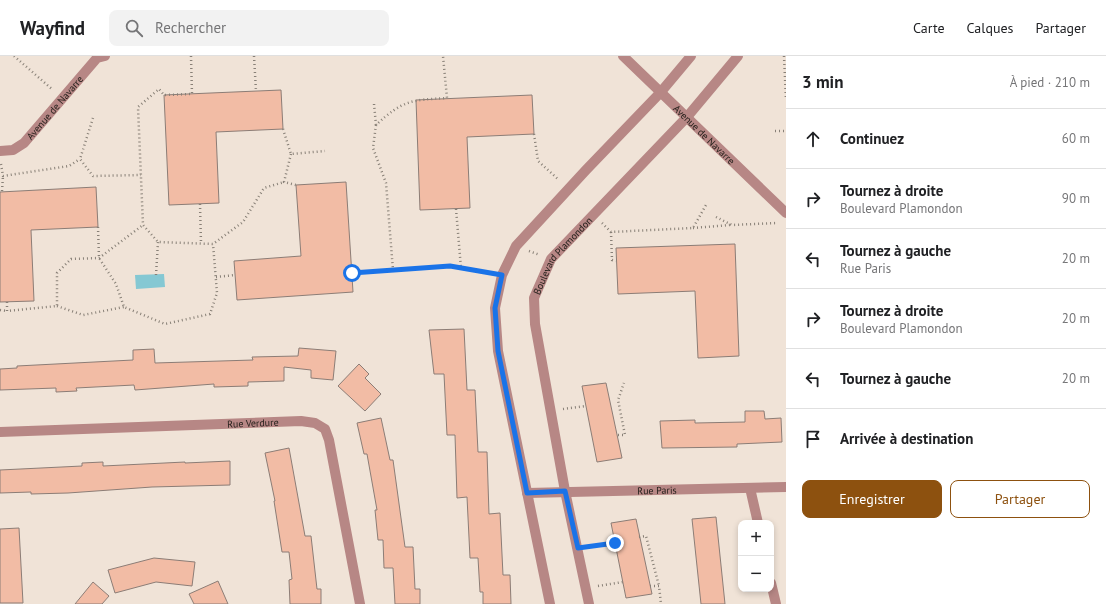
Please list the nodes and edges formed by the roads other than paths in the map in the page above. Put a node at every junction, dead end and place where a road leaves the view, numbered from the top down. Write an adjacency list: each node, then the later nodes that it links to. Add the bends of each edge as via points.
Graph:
1 (105, 56): 7 (street, Avenue de Navarre, via 97,58 24,143 13,150)
2 (623, 56): 5 (street, Avenue de Navarre)
3 (691, 56): 5 (street)
4 (738, 56): 6 (street, Boulevard Plamondon)
5 (660, 93): 6 (street, Avenue de Navarre); 13 (street, via 516,246 502,275 495,308 498,351)
6 (687, 117): 8 (street, Avenue de Navarre); 12 (street, Boulevard Plamondon, via 552,259 534,298 535,324)
7 (0, 151)
8 (784, 217)
9 (0, 432): 16 (street, Rue Verdure, via 301,421 315,423 325,429 329,440)
10 (786, 487): 11 (street, Rue Paris)
11 (750, 488): 12 (street, Rue Paris); 14 (street)
12 (565, 491): 13 (street, Rue Paris); 18 (street, Boulevard Plamondon)
13 (527, 493): 17 (street)
14 (757, 520)
15 (773, 592): 19 (street)
16 (360, 604)
17 (550, 604)
18 (589, 604)
19 (776, 604)

